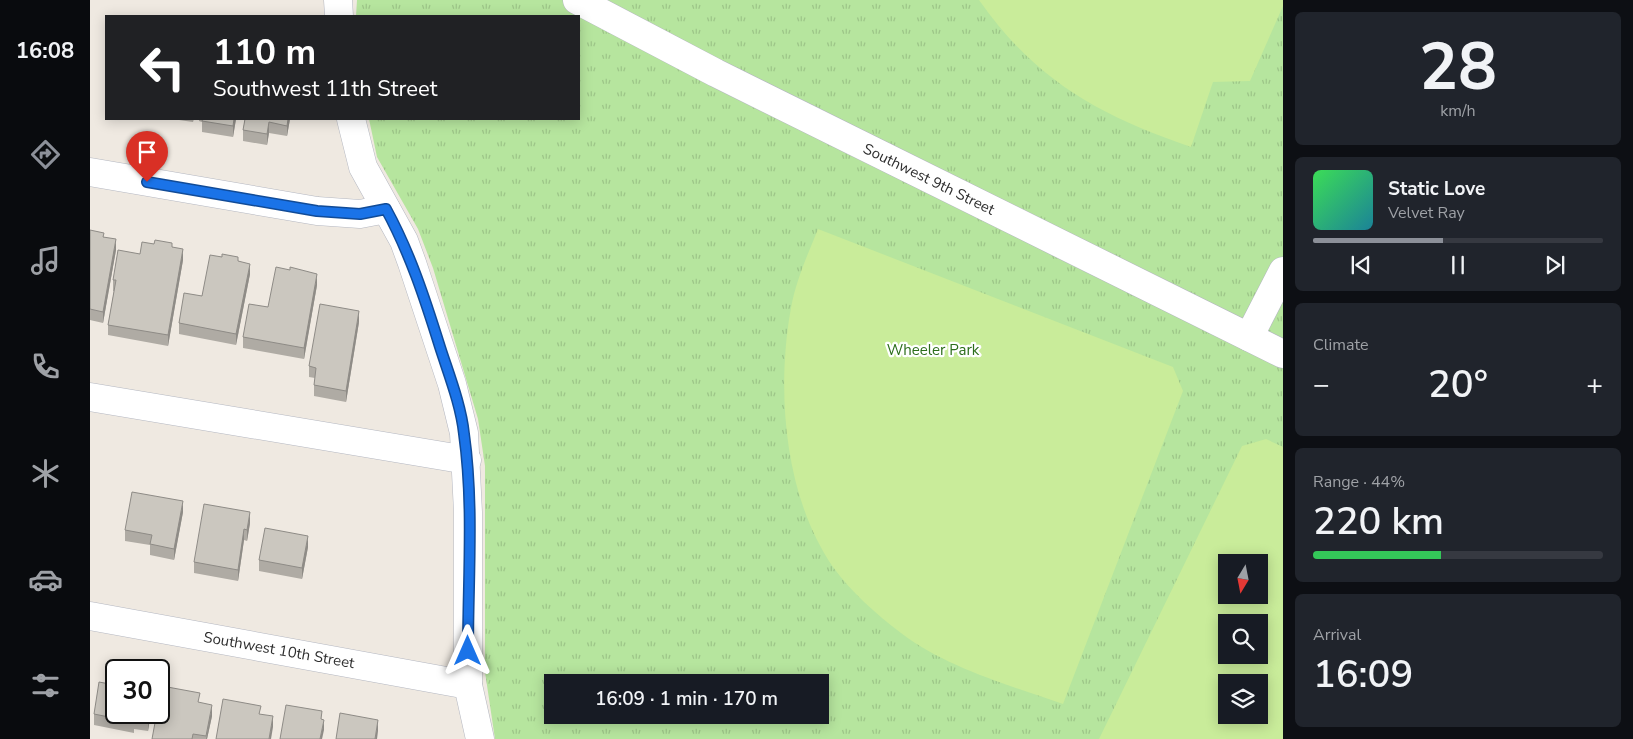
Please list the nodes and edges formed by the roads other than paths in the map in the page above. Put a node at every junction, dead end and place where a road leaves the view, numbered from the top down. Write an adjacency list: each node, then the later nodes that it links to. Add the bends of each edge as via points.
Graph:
1 (338, 0): 3 (street)
2 (577, 0): 8 (street, Southwest 9th Street, via 724,78)
3 (339, 15)
4 (351, 120): 6 (street, via 363,167)
5 (90, 172): 6 (street, via 317,211 360,214)
6 (386, 209): 11 (street, via 404,241 452,384)
7 (1283, 271): 8 (street)
8 (1249, 337): 9 (street, Southwest 9th Street)
9 (1283, 354)
10 (90, 397): 11 (street)
11 (467, 460): 13 (street)
12 (90, 616): 13 (street, Southwest 10th Street)
13 (468, 684): 14 (street)
14 (480, 739)

